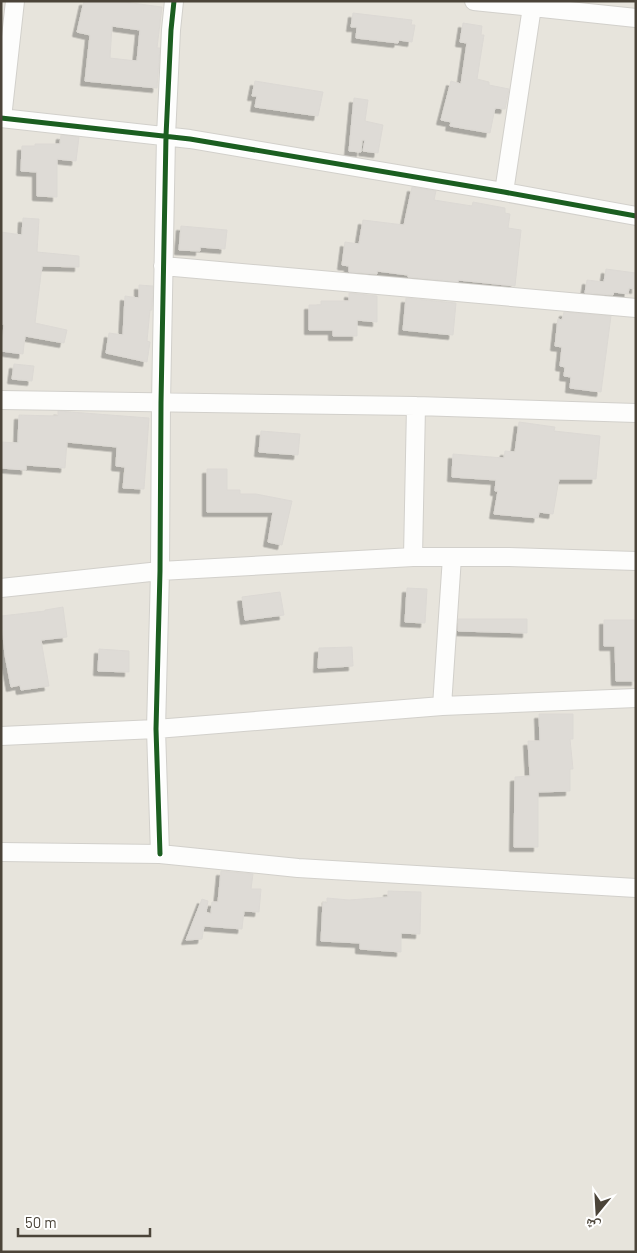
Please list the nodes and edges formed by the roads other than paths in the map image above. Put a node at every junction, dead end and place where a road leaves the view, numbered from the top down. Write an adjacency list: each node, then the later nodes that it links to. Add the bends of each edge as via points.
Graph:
1 (15, 1): 7 (street)
2 (174, 1): 8 (street)
3 (474, 1): 4 (street)
4 (513, 4): 5 (street)
5 (532, 8): 6 (street); 9 (street)
6 (636, 18)
7 (2, 118): 8 (street)
8 (166, 136): 9 (street); 11 (street)
9 (504, 192): 10 (street)
10 (636, 216)
11 (163, 266): 12 (street); 14 (street)
12 (636, 308)
13 (1, 400): 14 (street)
14 (161, 403): 15 (street); 20 (street)
15 (416, 406): 16 (street); 17 (street)
16 (636, 413)
17 (412, 557): 18 (street); 20 (street)
18 (452, 557): 19 (street); 23 (street)
19 (636, 561)
20 (160, 571): 21 (street); 24 (street)
21 (1, 588)
22 (636, 698): 23 (street)
23 (442, 706): 24 (street)
24 (156, 729): 25 (street); 27 (street)
25 (1, 736)
26 (1, 852): 27 (street)
27 (160, 854): 28 (street, via 298,868)
28 (636, 888)

